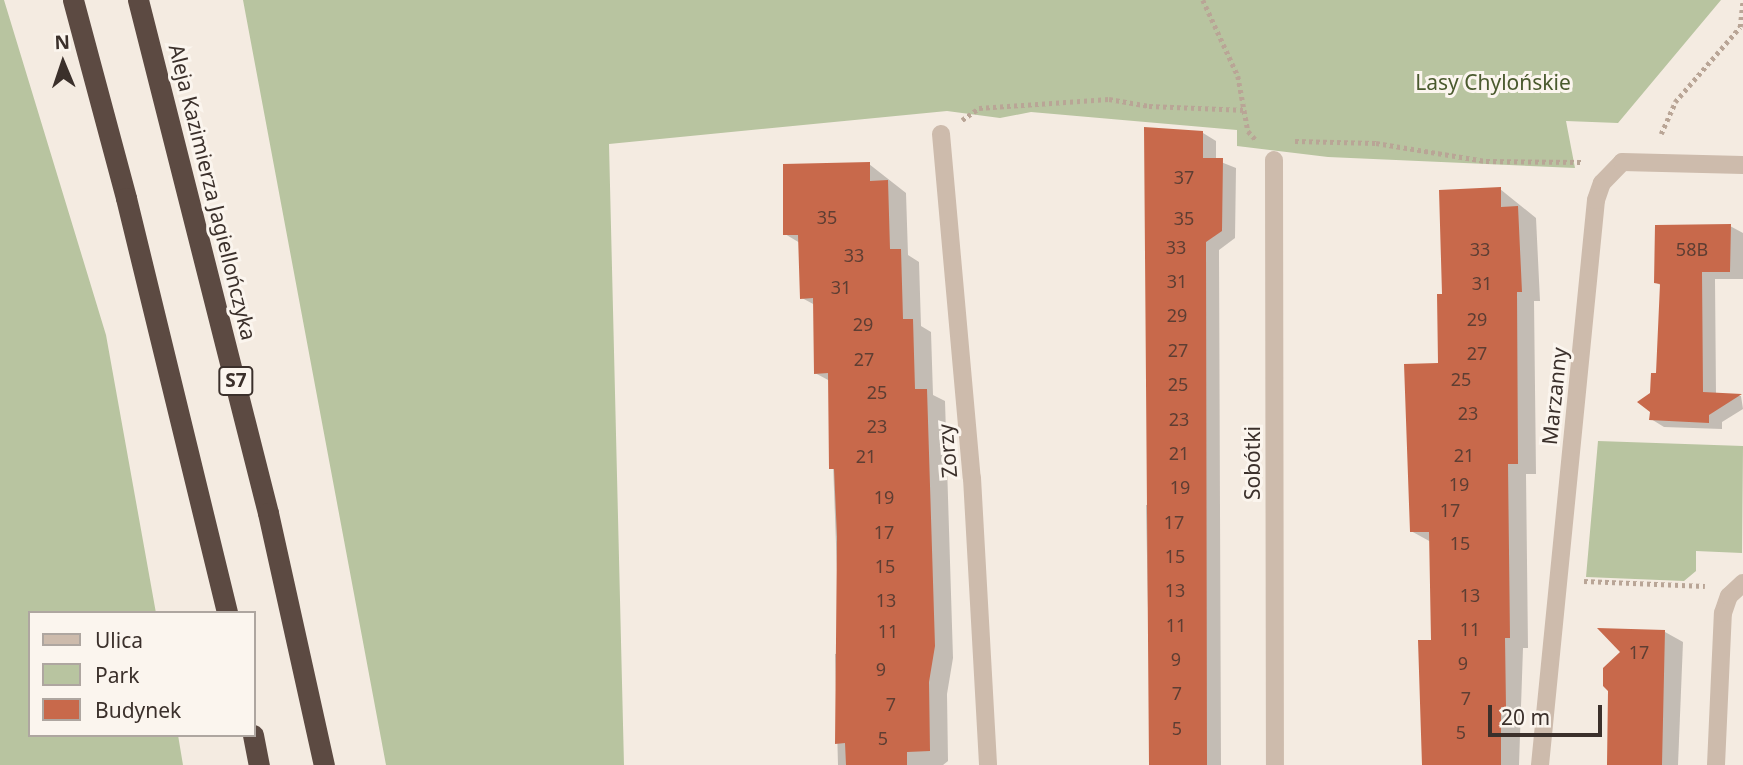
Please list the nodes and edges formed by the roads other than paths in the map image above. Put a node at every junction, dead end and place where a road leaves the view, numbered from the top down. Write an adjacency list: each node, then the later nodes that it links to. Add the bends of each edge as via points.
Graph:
1 (73, 0): 7 (highway, via 127,198)
2 (138, 0): 10 (highway, Aleja Kazimierza Jagiellończyka / S7, via 261,486)
3 (941, 134): 11 (street, Zorzy, via 972,478)
4 (1274, 160): 12 (street, Sobótki)
5 (1743, 165): 13 (street, Marzanny, via 1622,162 1602,183 1596,200)
6 (1743, 583): 14 (street, via 1729,596 1722,622)
7 (227, 611)
8 (253, 737): 9 (highway)
9 (259, 765)
10 (324, 765)
11 (988, 765)
12 (1275, 765)
13 (1540, 765)
14 (1716, 765)

